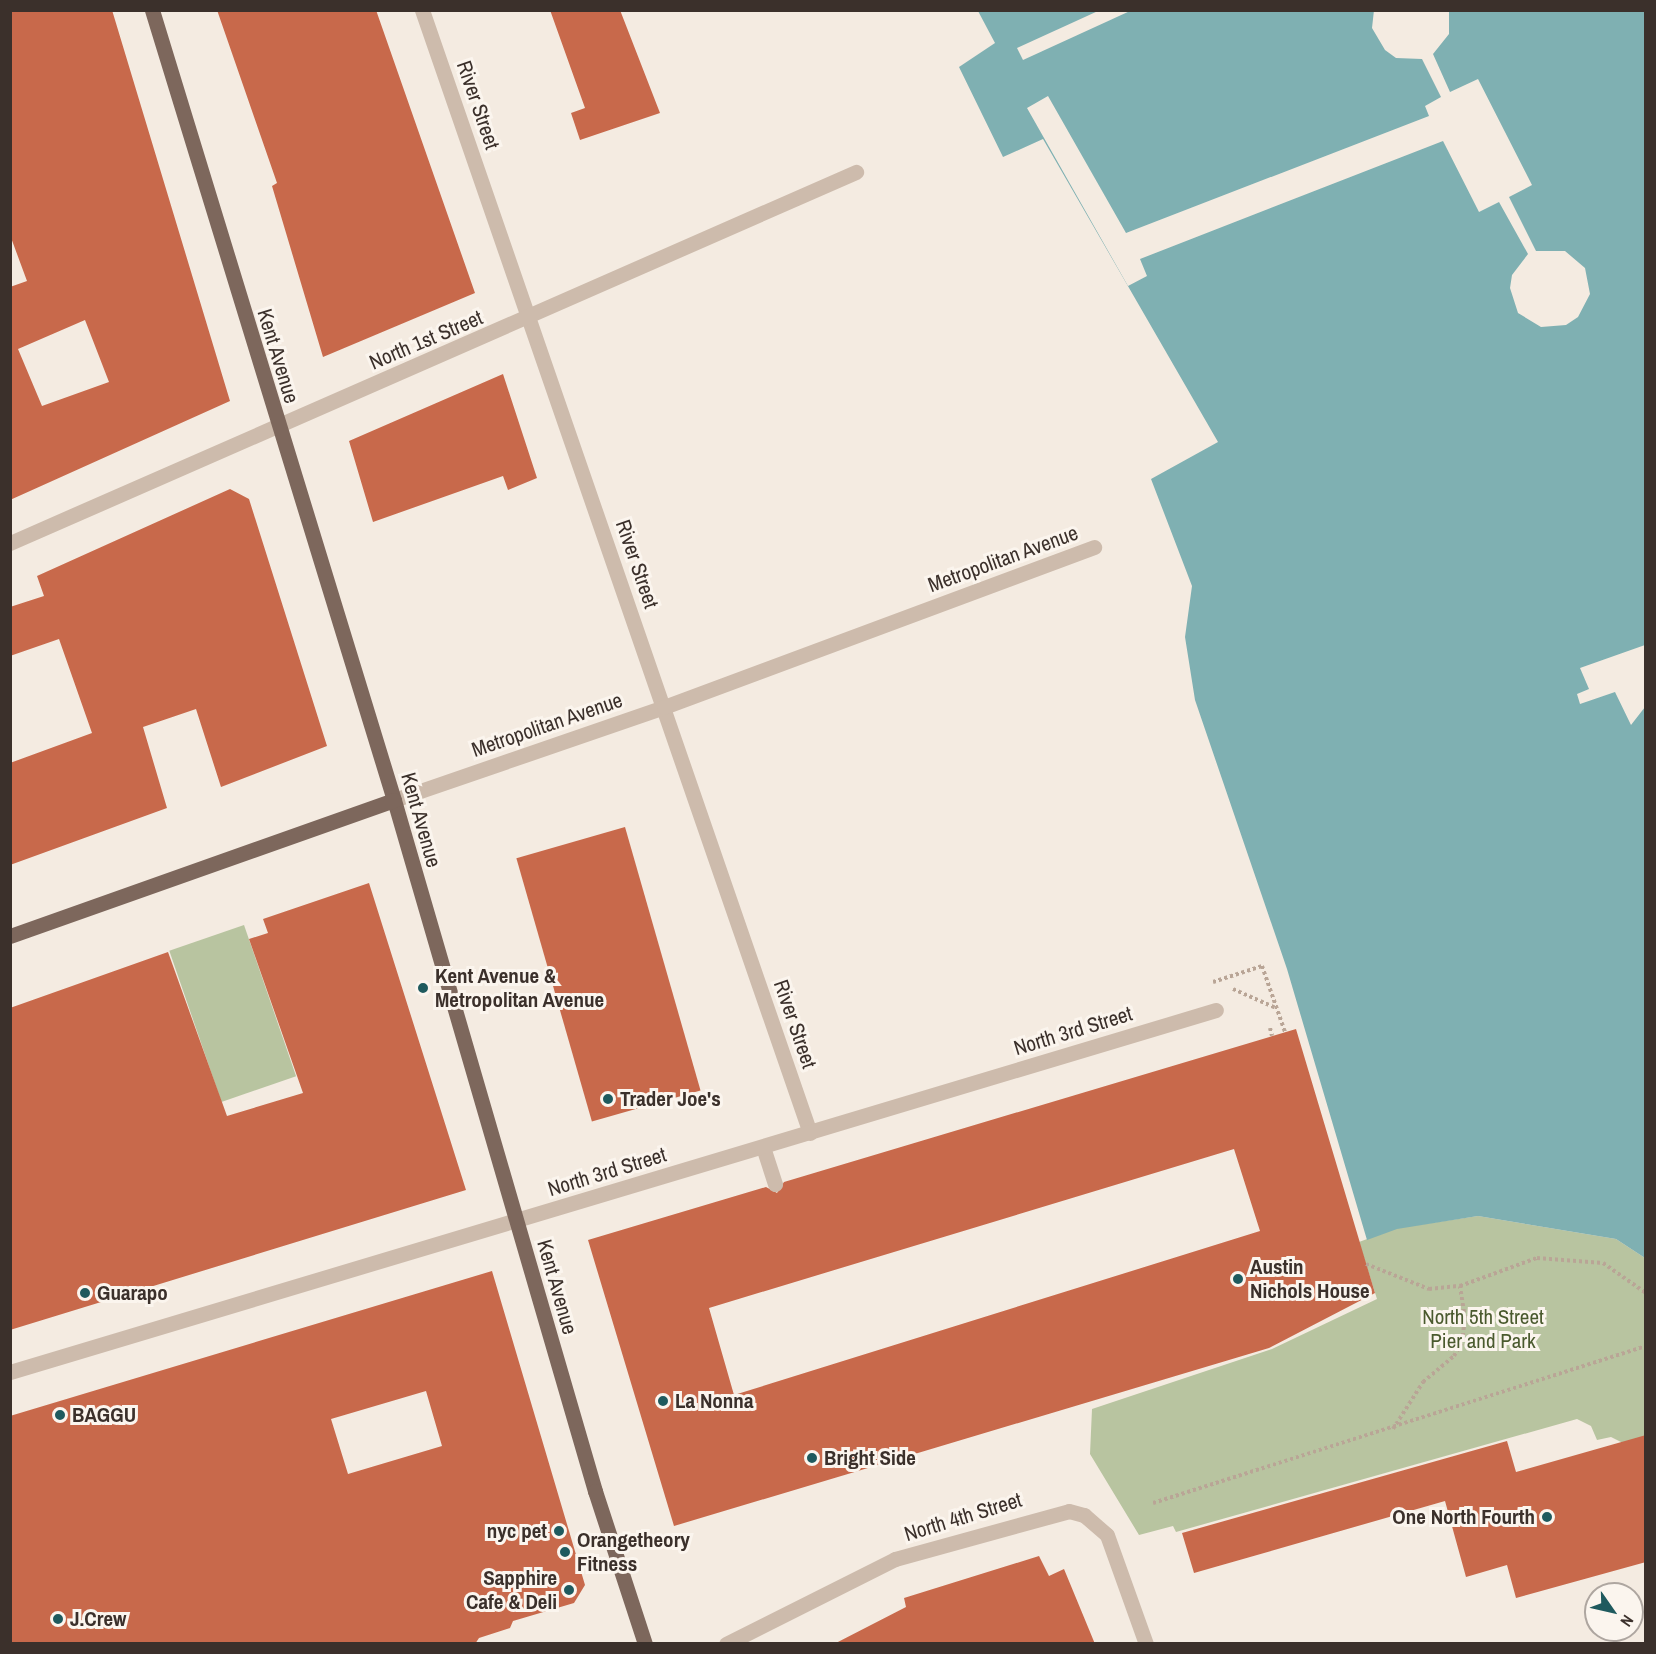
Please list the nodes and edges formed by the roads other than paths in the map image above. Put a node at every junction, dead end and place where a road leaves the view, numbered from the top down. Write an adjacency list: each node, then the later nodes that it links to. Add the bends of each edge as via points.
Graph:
1 (152, 10): 5 (main road, Kent Avenue)
2 (423, 10): 4 (street, River Street)
3 (856, 172): 4 (street, North 1st Street)
4 (529, 318): 5 (street, North 1st Street); 8 (street, River Street)
5 (277, 427): 6 (street, North 1st Street); 9 (main road, Kent Avenue)
6 (10, 543)
7 (1095, 547): 8 (street, Metropolitan Avenue)
8 (664, 707): 9 (street, Metropolitan Avenue); 12 (street, River Street)
9 (393, 800): 10 (main road, Metropolitan Avenue); 15 (main road, Kent Avenue)
10 (10, 936)
11 (1216, 1010): 12 (street, North 3rd Street)
12 (810, 1133): 13 (street, North 3rd Street)
13 (763, 1147): 14 (street); 15 (street, North 3rd Street)
14 (776, 1184)
15 (516, 1221): 16 (street, North 3rd Street); 17 (main road, Kent Avenue)
16 (10, 1372)
17 (645, 1644)
18 (726, 1644): 19 (street, North 4th Street, via 895,1559 1069,1511 1084,1515 1107,1535)
19 (1146, 1644)

